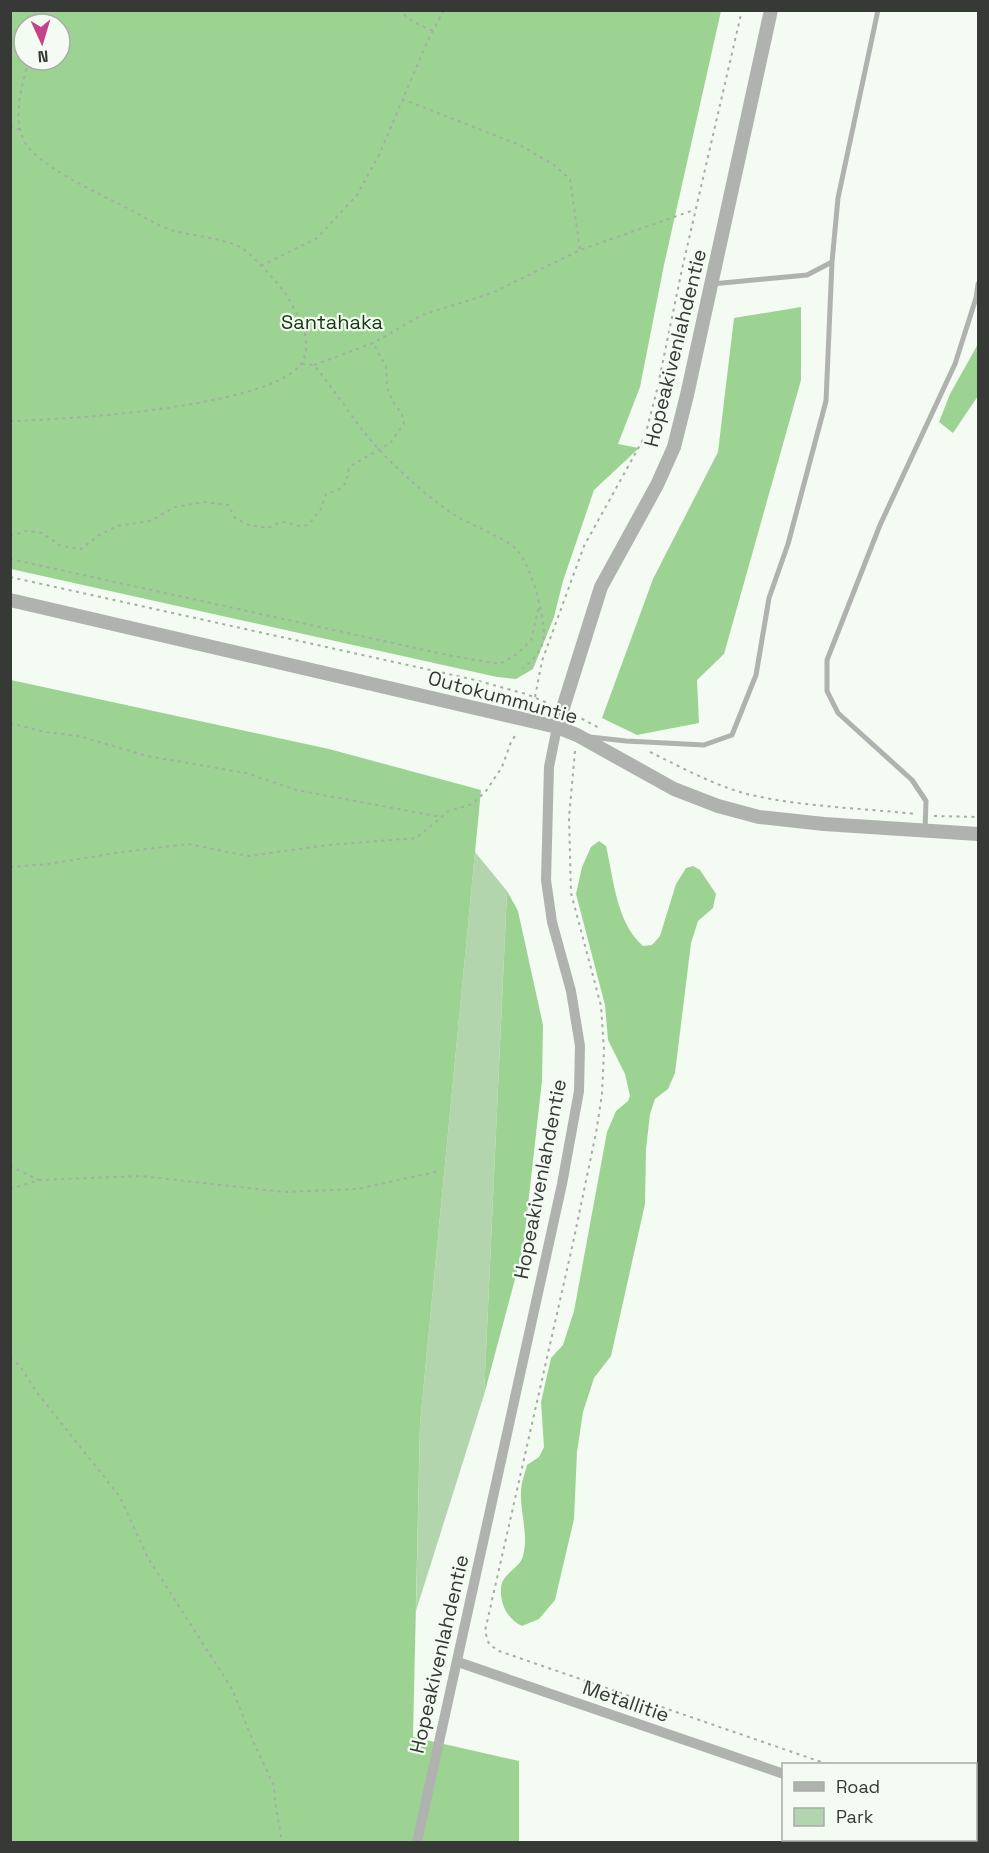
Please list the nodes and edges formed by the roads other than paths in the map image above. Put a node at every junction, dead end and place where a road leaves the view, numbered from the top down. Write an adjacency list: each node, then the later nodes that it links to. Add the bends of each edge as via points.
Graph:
1 (771, 10): 4 (street, Hopeakivenlahdentie)
2 (878, 10): 3 (lane, via 838,198)
3 (832, 262): 4 (lane, via 807,275); 8 (lane, via 826,401 788,544 769,598 756,675 732,735 704,745)
4 (711, 284): 7 (street, Hopeakivenlahdentie, via 674,447 601,587)
5 (978, 284): 9 (lane, via 955,364 884,515 827,660 827,691 838,713 912,780 926,801)
6 (10, 600): 7 (street, Outokummuntie)
7 (557, 727): 8 (street, Outokummuntie); 11 (street, Hopeakivenlahdentie, via 549,766 546,880 552,922 575,1011 580,1046 579,1091)
8 (577, 735): 9 (street, Outokummuntie, via 674,789 718,806 766,818)
9 (925, 831): 10 (street, Outokummuntie)
10 (978, 834)
11 (458, 1662): 12 (street, Metallitie); 13 (street, Hopeakivenlahdentie)
12 (782, 1774)
13 (417, 1842)

